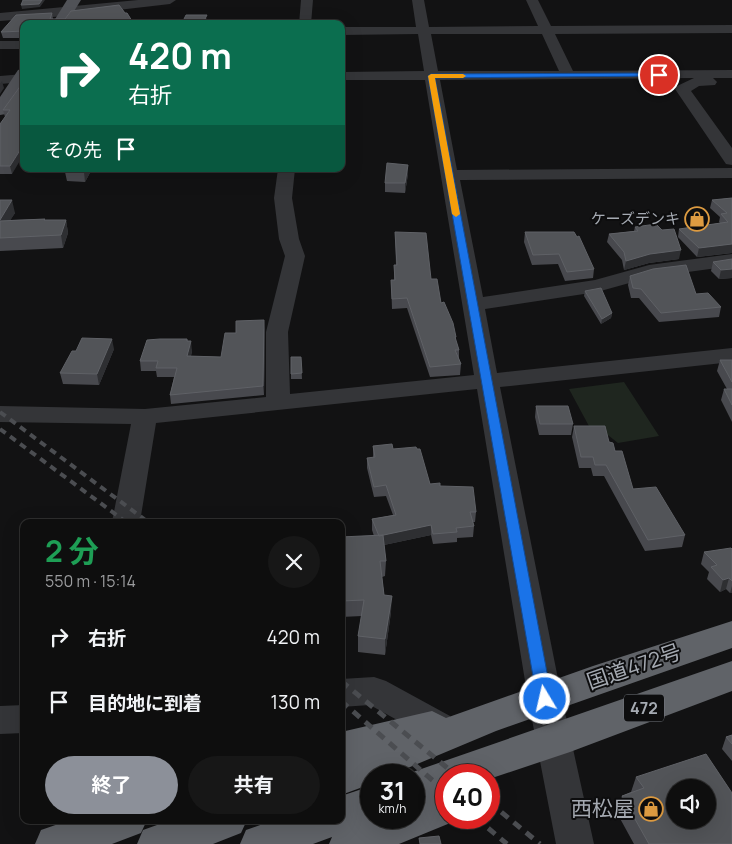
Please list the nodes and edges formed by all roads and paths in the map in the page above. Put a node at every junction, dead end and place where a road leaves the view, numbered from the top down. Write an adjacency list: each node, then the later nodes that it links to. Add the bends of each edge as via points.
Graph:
1 (74, 0): 8 (main road)
2 (307, 0): 9 (street)
3 (418, 0): 13 (street)
4 (532, 0): 11 (street)
5 (164, 1): 6 (street); 8 (street)
6 (152, 16)
7 (0, 17): 8 (street)
8 (62, 18)
9 (306, 20)
10 (732, 29): 11 (street)
11 (546, 30): 13 (street); 17 (street)
12 (345, 31): 13 (street)
13 (423, 31): 20 (street)
14 (0, 45): 15 (street)
15 (20, 45)
16 (732, 74): 17 (street)
17 (568, 75): 20 (street)
18 (20, 76): 22 (street)
19 (345, 76): 20 (street)
20 (431, 76): 28 (street)
21 (20, 79): 24 (main road)
22 (0, 80)
23 (732, 82): 25 (street, via 697,82 682,89)
24 (0, 110)
25 (732, 160)
26 (286, 172): 33 (street, via 283,198 295,256 278,332)
27 (732, 173): 28 (street)
28 (449, 175): 30 (street)
29 (732, 260): 30 (street, via 649,271 597,286)
30 (472, 305): 32 (street)
31 (732, 355): 32 (street)
32 (487, 380): 33 (street); 40 (street)
33 (278, 402): 35 (street)
34 (0, 414): 35 (street)
35 (146, 416): 36 (street)
36 (127, 519)
37 (732, 634): 40 (highway, 国道472号 / 472)
38 (732, 676): 45 (highway, 472)
39 (345, 693): 44 (street, via 374,691)
40 (545, 699): 42 (highway, 国道472号 / 472); 45 (street)
41 (20, 719): 43 (street)
42 (484, 719): 44 (highway); 50 (highway, 国道472号 / 472)
43 (0, 720)
44 (438, 726): 46 (highway)
45 (556, 740): 47 (highway, 472); 59 (street)
46 (345, 748)
47 (512, 753): 48 (highway, 472); 49 (highway)
48 (482, 764)
49 (500, 769)
50 (345, 776)
51 (360, 808): 53 (highway)
52 (435, 810): 58 (highway)
53 (345, 814)
54 (115, 824): 56 (highway)
55 (216, 824): 57 (highway)
56 (56, 844)
57 (158, 844)
58 (350, 844)
59 (575, 844)

